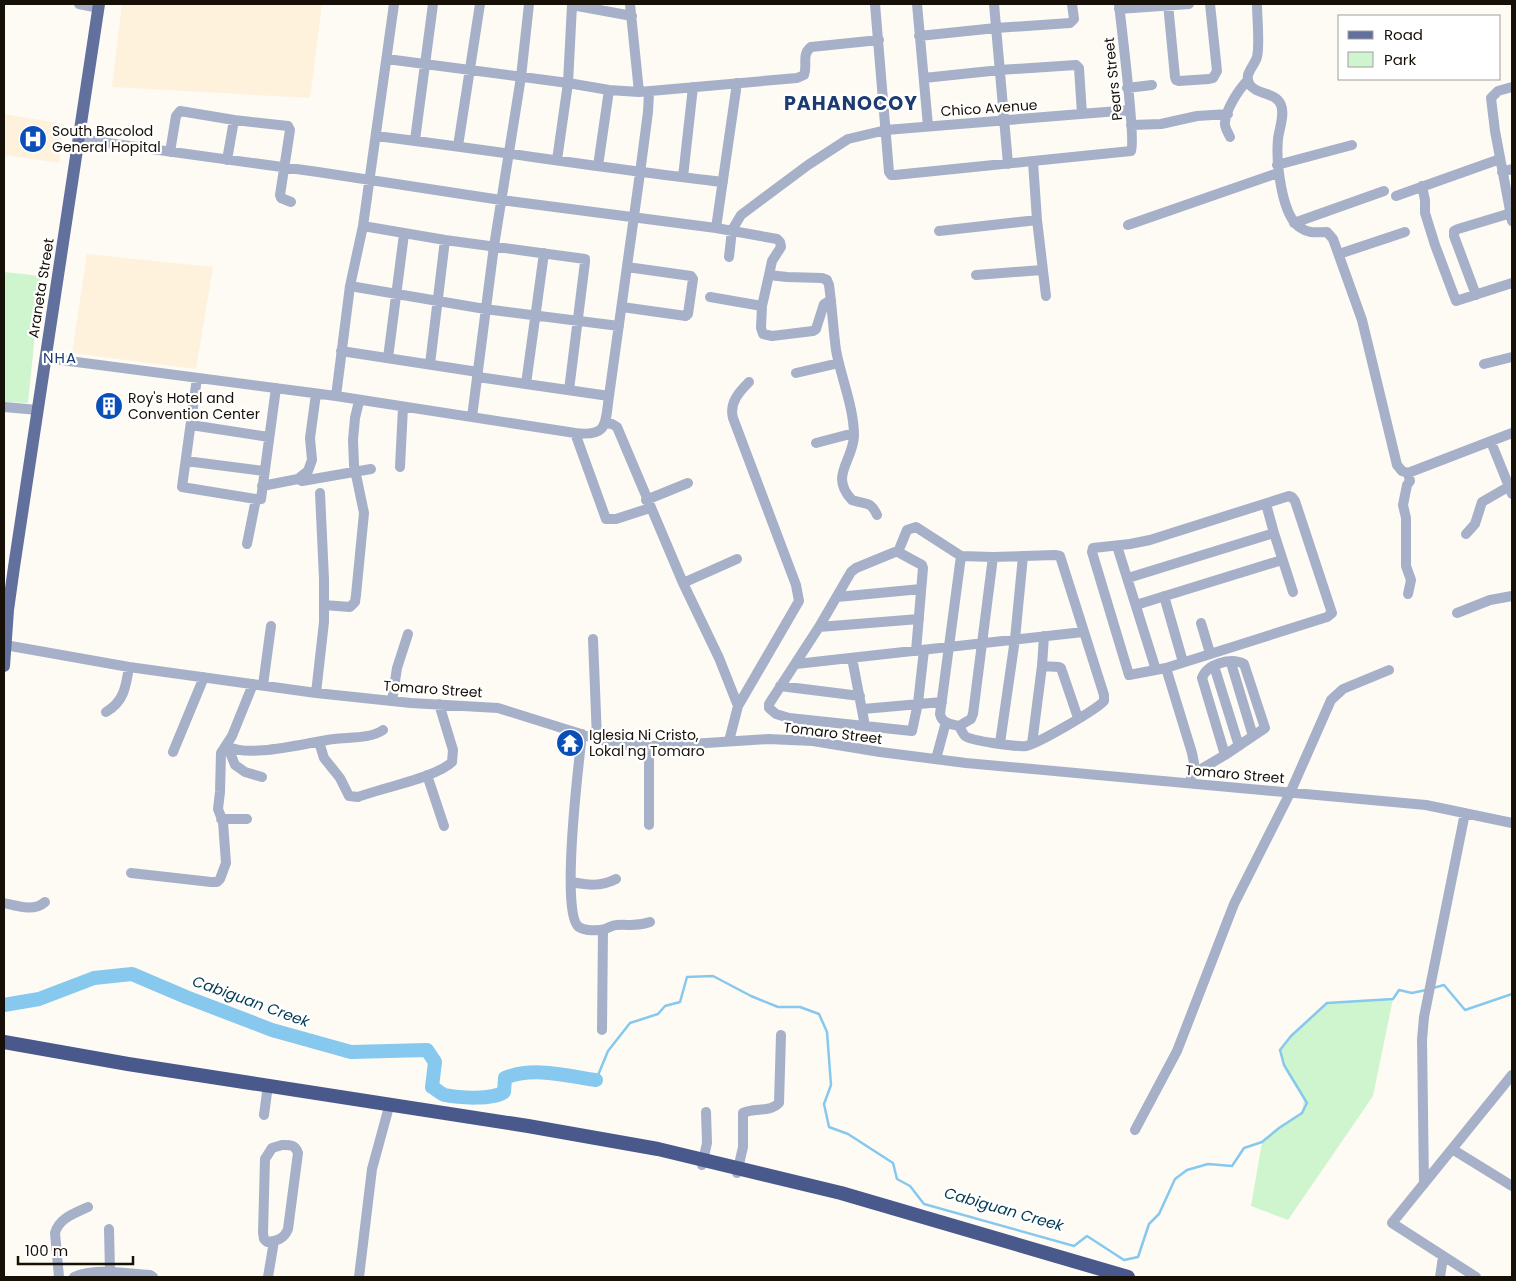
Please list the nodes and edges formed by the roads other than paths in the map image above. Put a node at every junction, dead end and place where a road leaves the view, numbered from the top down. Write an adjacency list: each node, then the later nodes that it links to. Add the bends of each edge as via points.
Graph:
1 (79, 4): 15 (street)
2 (394, 4): 21 (street)
3 (433, 4): 22 (street)
4 (480, 4): 23 (street)
5 (529, 4): 25 (street)
6 (630, 4): 17 (street)
7 (875, 4): 20 (street)
8 (917, 4): 19 (street)
9 (994, 4): 18 (street)
10 (1072, 4): 18 (street, via 1072,22)
11 (1189, 4): 14 (street)
12 (1210, 4): 14 (street, via 1217,71 1213,78 1180,81 1175,77)
13 (1257, 4): 27 (street, via 1257,52)
14 (1168, 5): 16 (street)
15 (99, 6): 46 (main road, Araneta Street)
16 (1119, 7): 33 (street, Pears Street)
17 (632, 16): 28 (street, via 572,5); 35 (street)
18 (996, 28): 19 (street); 24 (street)
19 (919, 36): 26 (street)
20 (879, 40): 29 (street, via 811,47 806,52 806,72 801,77); 43 (street)
21 (387, 59): 22 (street); 44 (street)
22 (426, 65): 23 (street); 47 (street)
23 (470, 70): 25 (street); 49 (street)
24 (1000, 70): 26 (street); 37 (street, via 1076,65); 40 (street)
25 (520, 77): 28 (street); 51 (street)
26 (924, 78): 42 (street)
27 (1248, 80): 38 (street, via 1235,96); 59 (street, via 1250,86 1278,100 1281,105)
28 (568, 83): 34 (street); 54 (street)
29 (737, 83): 31 (street); 64 (street)
30 (1152, 85): 33 (street)
31 (693, 87): 35 (street); 62 (street)
32 (1512, 87): 52 (street, via 1498,91 1491,98)
33 (1128, 88): 36 (street, Pears Street)
34 (609, 90): 35 (street); 57 (street)
35 (644, 93): 61 (street)
36 (1130, 110): 37 (street, Chico Avenue); 41 (street, Pears Street)
37 (1082, 114): 40 (street, Chico Avenue)
38 (1228, 114): 41 (street); 45 (street, via 1225,125)
39 (234, 120): 50 (street, via 177,112); 53 (street); 58 (street, via 290,127)
40 (1005, 120): 42 (street, Chico Avenue); 56 (street)
41 (1131, 125): 55 (street, Pears Street, via 1131,151)
42 (928, 126): 43 (street, Chico Avenue)
43 (886, 130): 56 (street, via 891,175); 78 (street, Chico Avenue, via 848,139 741,215)
44 (376, 136): 47 (street); 63 (street)
45 (1230, 137)
46 (78, 139): 50 (street); 107 (main road, Araneta Street)
47 (416, 140): 49 (street)
48 (1352, 145): 59 (street)
49 (458, 146): 51 (street)
50 (170, 152): 53 (street)
51 (509, 153): 54 (street); 68 (street)
52 (1500, 159): 60 (street); 65 (street)
53 (227, 160): 58 (street)
54 (557, 160): 57 (street)
55 (1033, 162): 56 (street); 73 (street)
56 (1008, 164)
57 (598, 166): 61 (street)
58 (284, 167): 63 (street); 69 (street, via 280,196)
59 (1278, 169): 74 (street); 75 (street)
60 (1507, 170): 70 (street)
61 (640, 173): 62 (street); 71 (street)
62 (683, 178): 64 (street)
63 (369, 180): 68 (street); 76 (street)
64 (723, 182): 77 (street)
65 (1422, 186): 67 (street); 94 (street, via 1425,213 1454,299 1458,301)
66 (1384, 191): 74 (street)
67 (1396, 196)
68 (501, 200): 71 (street); 83 (street)
69 (291, 202)
70 (1510, 202): 72 (street)
71 (634, 217): 77 (street); 87 (street)
72 (1511, 217): 94 (street, via 1454,232)
73 (1037, 220): 79 (street); 88 (street)
74 (1294, 223): 85 (street, via 1306,231 1330,234)
75 (1128, 225)
76 (363, 226): 81 (street); 92 (street)
77 (716, 228): 78 (street)
78 (732, 230): 86 (street); 89 (street, via 779,240 781,247 772,261)
79 (939, 231)
80 (1404, 232): 85 (street)
81 (404, 234): 82 (street); 93 (street)
82 (445, 240): 83 (street); 98 (street)
83 (494, 246): 84 (street); 101 (street)
84 (544, 253): 102 (street); 103 (street, via 584,259 586,262)
85 (1339, 254): 140 (street, via 1362,320 1395,458 1402,471)
86 (729, 257)
87 (627, 267): 100 (street); 100 (street, via 691,276 691,300 686,316)
88 (1042, 270): 90 (street); 95 (street)
89 (769, 275): 97 (street, via 827,280); 99 (street)
90 (976, 275)
91 (1512, 283): 94 (street)
92 (350, 286): 93 (street); 105 (street)
93 (396, 295): 98 (street); 108 (street)
94 (1476, 295)
95 (1046, 296)
96 (710, 297): 99 (street)
97 (831, 300): 99 (street, via 824,304 813,331 772,336 763,334); 109 (street)
98 (438, 302): 101 (street); 110 (street)
99 (762, 306)
100 (622, 307): 104 (street)
101 (485, 309): 102 (street); 113 (street)
102 (536, 315): 103 (street); 116 (street)
103 (578, 320): 104 (street); 118 (street)
104 (619, 326): 121 (street)
105 (340, 351): 108 (street); 120 (street)
106 (1512, 357): 111 (street)
107 (46, 358): 114 (street); 125 (main road, Araneta Street)
108 (388, 358): 110 (street)
109 (839, 363): 112 (street); 130 (street)
110 (430, 364): 113 (street)
111 (1484, 364)
112 (796, 373)
113 (478, 375): 116 (street); 126 (street)
114 (197, 378): 117 (street); 128 (street)
115 (750, 382): 203 (street, via 732,405 732,418 799,601)
116 (526, 384): 118 (street)
117 (276, 388): 119 (street); 132 (street)
118 (569, 390): 121 (street)
119 (316, 394): 120 (street); 141 (street, via 310,438 312,460 308,471)
120 (336, 396): 122 (street)
121 (609, 396): 127 (street)
122 (359, 401): 124 (street); 139 (street, via 353,440)
123 (4, 407): 125 (street)
124 (403, 407): 126 (street); 136 (street)
125 (38, 410): 181 (main road, Araneta Street)
126 (472, 417): 129 (street)
127 (605, 423): 129 (street, via 600,431); 147 (street, via 617,427)
128 (191, 425): 132 (street); 135 (street)
129 (575, 433): 147 (street, via 606,519 616,519)
130 (854, 433): 134 (street); 149 (street, via 842,482 852,500 870,504)
131 (1512, 433): 133 (street)
132 (269, 437): 138 (street)
133 (1491, 442): 140 (street); 144 (street)
134 (816, 443)
135 (186, 461): 138 (street); 146 (street, via 182,487)
136 (400, 468)
137 (371, 469): 139 (street)
138 (264, 471): 143 (street)
139 (356, 472): 141 (street); 168 (street, via 364,513 355,602 345,607)
140 (1408, 473): 164 (street, via 1410,481 1403,505 1406,566 1411,580)
141 (298, 479): 143 (street)
142 (688, 483): 147 (street)
143 (262, 486): 146 (street, via 261,499)
144 (1510, 490): 151 (street, via 1482,502 1475,524)
145 (320, 492): 168 (street)
146 (256, 499): 152 (street)
147 (648, 504): 161 (street)
148 (1266, 504): 150 (street); 153 (street, via 1150,540); 184 (street, via 1292,497 1332,613)
149 (877, 515)
150 (1274, 533): 159 (street); 160 (street)
151 (1466, 534)
152 (247, 544)
153 (1117, 546): 160 (street); 192 (street, via 1096,547 1092,552 1126,671 1132,676)
154 (898, 552): 155 (street, via 907,530 916,527); 162 (street, via 922,565); 167 (street, via 856,568)
155 (961, 556): 157 (street); 182 (street)
156 (1023, 556): 157 (street); 175 (street, via 1060,556); 179 (street)
157 (993, 557): 180 (street)
158 (737, 559): 161 (street)
159 (1282, 560): 163 (street); 165 (street)
160 (1128, 578): 169 (street)
161 (683, 583): 203 (street)
162 (921, 589): 167 (street); 171 (street)
163 (1293, 592)
164 (1408, 594)
165 (1164, 596): 169 (street); 186 (street)
166 (1512, 596): 170 (street, via 1490,600)
167 (837, 597): 174 (street)
168 (324, 605): 197 (street)
169 (1136, 605): 192 (street)
170 (1457, 613)
171 (919, 618): 174 (street); 183 (street)
172 (1201, 623): 184 (street)
173 (271, 626): 195 (street)
174 (819, 627): 187 (street)
175 (1083, 632): 177 (street); 206 (street, via 1104,698 1102,704)
176 (408, 634): 199 (street, via 397,668)
177 (1044, 636): 179 (street); 189 (street)
178 (593, 639): 212 (street)
179 (1015, 639): 180 (street); 215 (street)
180 (983, 644): 182 (street); 209 (street, via 973,714)
181 (5, 645): 188 (main road, Araneta Street); 191 (street, Tomaro Street)
182 (949, 647): 183 (street); 200 (street)
183 (920, 650): 185 (street); 201 (street)
184 (1210, 653): 186 (street)
185 (852, 658): 187 (street); 198 (street)
186 (1183, 662): 192 (street)
187 (796, 664): 196 (street)
188 (4, 666)
189 (1042, 666): 206 (street, via 1061,668); 216 (street)
190 (1214, 666): 218 (street); 218 (street, via 1231,662 1244,664 1262,716 1265,728); 221 (street, via 1207,669 1202,678)
191 (129, 667): 194 (street, Tomaro Street); 205 (street, via 123,696)
192 (1161, 669): 225 (street, via 1192,753 1194,762)
193 (1390, 670): 226 (street, via 1343,689 1331,700)
194 (204, 677): 195 (street, Tomaro Street); 220 (street)
195 (258, 684): 197 (street, Tomaro Street); 219 (street)
196 (780, 686): 198 (street); 208 (street, via 769,704 776,714 808,721)
197 (316, 693): 199 (street, Tomaro Street)
198 (860, 696): 204 (street)
199 (392, 701): 202 (street, Tomaro Street)
200 (942, 702): 201 (street); 207 (street, via 941,718)
201 (918, 703): 204 (street); 208 (street, via 912,731)
202 (439, 704): 211 (street, Tomaro Street, via 498,708); 223 (street, via 453,750 452,762)
203 (738, 706): 213 (street)
204 (863, 709): 208 (street)
205 (106, 712)
206 (1078, 718): 216 (street)
207 (946, 722): 209 (street); 222 (street)
208 (865, 726)
209 (959, 726): 215 (street, via 964,735 975,741)
210 (383, 730): 214 (street, via 376,734)
211 (582, 734): 212 (street, Tomaro Street); 235 (street)
212 (597, 739): 217 (street, Tomaro Street)
213 (729, 741): 217 (street, Tomaro Street); 222 (street, Tomaro Street, via 813,741)
214 (319, 742): 219 (street, via 248,750); 223 (street, via 324,758 349,796)
215 (1000, 743): 216 (street)
216 (1032, 744)
217 (649, 746): 231 (street)
218 (1240, 746): 221 (street)
219 (229, 747): 224 (street, via 235,765); 228 (street, via 221,753 218,804)
220 (173, 752)
221 (1225, 755): 225 (street)
222 (936, 759): 225 (street, Tomaro Street)
223 (428, 775): 232 (street)
224 (262, 777)
225 (1190, 779): 226 (street, Tomaro Street)
226 (1290, 793): 227 (street, Tomaro Street, via 1426,805); 249 (street, via 1234,904 1176,1051)
227 (1465, 813): 230 (street, Tomaro Street); 253 (street, via 1424,1017)
228 (222, 819): 229 (street); 233 (street, via 226,863 217,882)
229 (247, 819)
230 (1512, 823)
231 (649, 825)
232 (444, 826)
233 (131, 872)
234 (616, 879): 235 (street, via 593,886)
235 (571, 882): 239 (street, via 570,898 576,924 581,928)
236 (45, 902): 237 (street, via 33,908)
237 (4, 903)
238 (650, 922): 239 (street, via 637,926 617,925)
239 (603, 930): 240 (street)
240 (602, 1030)
241 (781, 1035): 252 (street, via 779,1104 772,1109 743,1113 743,1147)
242 (4, 1042): 245 (highway)
243 (4, 1051): 245 (highway)
244 (1512, 1075): 250 (street)
245 (267, 1087): 246 (highway); 248 (street)
246 (390, 1106): 251 (highway, via 547,1129); 265 (street, via 372,1169)
247 (706, 1112): 251 (street, via 707,1143)
248 (264, 1115)
249 (1135, 1130)
250 (1452, 1149): 253 (street); 254 (street)
251 (703, 1162): 252 (highway)
252 (738, 1170): 257 (highway, via 841,1193)
253 (1424, 1184): 259 (street, via 1392,1224)
254 (1512, 1186)
255 (88, 1207): 261 (street, via 57,1226)
256 (109, 1228): 260 (street)
257 (990, 1240): 266 (highway); 267 (highway)
258 (274, 1241): 258 (street, via 288,1229 298,1158 297,1149 290,1144 272,1148 265,1160 263,1236 267,1242); 264 (street)
259 (1443, 1257): 268 (street); 269 (street)
260 (110, 1272): 262 (street); 263 (street)
261 (59, 1277)
262 (74, 1277)
263 (153, 1277)
264 (268, 1277)
265 (359, 1277)
266 (1108, 1277)
267 (1128, 1277)
268 (1440, 1277)
269 (1476, 1277)

